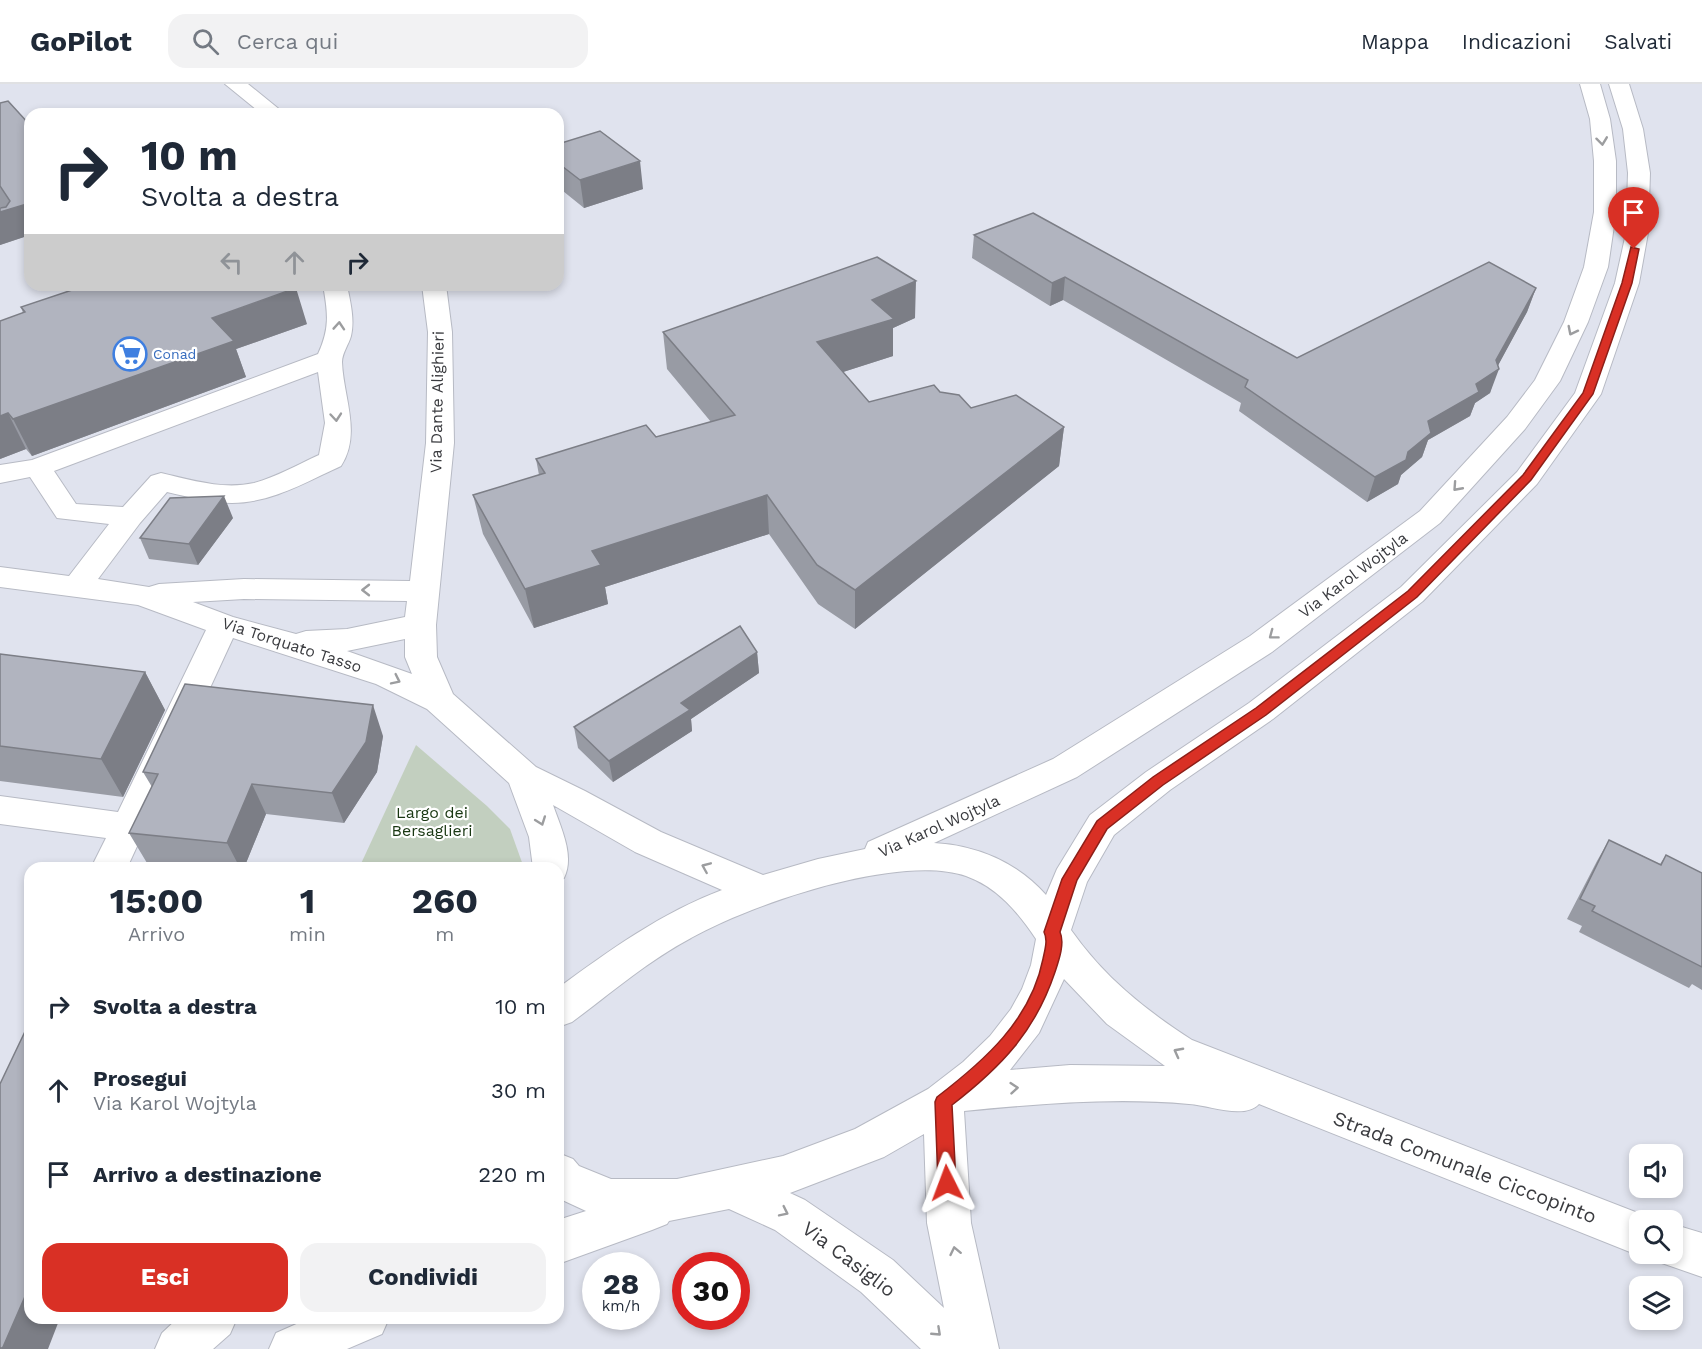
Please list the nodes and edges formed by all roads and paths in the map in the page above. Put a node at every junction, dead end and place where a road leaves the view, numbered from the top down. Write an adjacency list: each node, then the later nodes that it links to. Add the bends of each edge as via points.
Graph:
1 (235, 84): 4 (street)
2 (1590, 84): 24 (street, Via Karol Wojtyla, one-way to 24, via 1605,161 1605,212 1596,267 1576,322 1546,381 1516,423 1430,517 1261,644 1065,768)
3 (1619, 84): 26 (street, via 1633,129 1639,173 1637,233 1627,283 1588,394 1527,478 1412,594 1261,711 1158,781 1102,825 1070,879)
4 (267, 108)
5 (336, 291): 7 (street, one-way to 5, via 339,335)
6 (435, 291): 13 (street, Via Dante Alighieri, via 440,332 440,443)
7 (329, 359): 8 (street); 10 (street, one-way to 10, via 338,423 331,460 257,491 236,494 161,482)
8 (38, 467): 9 (street); 10 (street, via 68,512)
9 (0, 474)
10 (130, 517): 12 (street)
11 (0, 577): 12 (street, Via Torquato Tasso)
12 (76, 586): 14 (street, Via Torquato Tasso)
13 (424, 591): 14 (street, Via Torquato Tasso, one-way to 14, via 244,589); 16 (street)
14 (142, 595): 15 (street, Via Torquato Tasso)
15 (224, 625): 17 (street, Via Torquato Tasso); 21 (street)
16 (420, 626): 17 (street, via 347,639); 18 (street, via 421,657)
17 (289, 643): 18 (street, Via Torquato Tasso, one-way to 18, via 387,676)
18 (439, 701): 19 (street)
19 (524, 776): 23 (street, one-way to 23, via 547,837); 25 (street, one-way to 19, via 648,842)
20 (0, 810): 21 (street)
21 (128, 827): 22 (street)
22 (112, 862)
23 (550, 862)
24 (848, 867): 25 (street); 26 (street, Strada Comunale Ciccopinto, via 916,858 949,858 979,865 1007,881 1034,904)
25 (759, 890): 27 (street, via 692,919 638,951)
26 (1053, 935): 28 (street, via 1050,965 1025,1021 1004,1049); 29 (street, Strada Comunale Ciccopinto, one-way to 26, via 1178,1053 1146,1033 1094,987)
27 (564, 1006)
28 (949, 1098): 29 (street, Strada Comunale Ciccopinto, one-way to 29, via 1082,1083 1188,1085); 31 (street, via 828,1161); 42 (street, one-way to 28, via 949,1223)
29 (1290, 1098): 33 (street, Strada Comunale Ciccopinto)
30 (564, 1180): 32 (street, via 610,1200)
31 (730, 1188): 32 (street); 41 (street, Via Casiglio, one-way to 41, via 790,1215 877,1276)
32 (677, 1200): 34 (street)
33 (1629, 1231)
34 (564, 1240)
35 (1683, 1249): 36 (street)
36 (1702, 1255)
37 (207, 1324): 39 (street)
38 (351, 1324): 40 (street)
39 (178, 1349)
40 (291, 1349)
41 (955, 1349)
42 (976, 1349)

